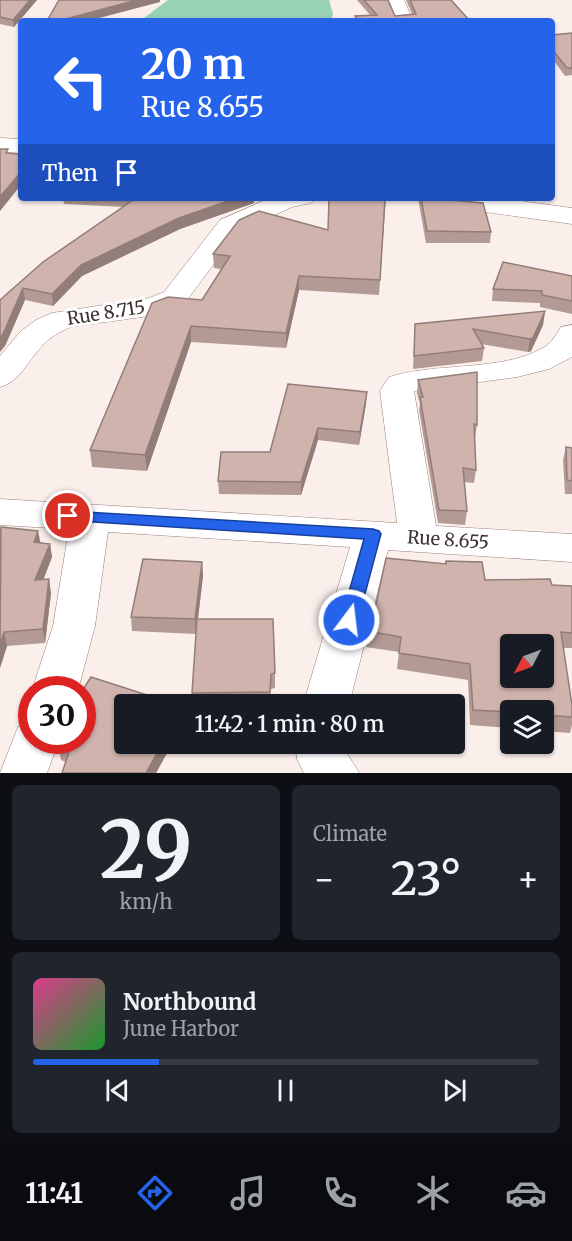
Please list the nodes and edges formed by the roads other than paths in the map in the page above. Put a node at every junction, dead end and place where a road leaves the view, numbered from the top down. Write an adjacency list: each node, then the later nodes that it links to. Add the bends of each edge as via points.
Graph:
1 (395, 0): 2 (street)
2 (403, 18)
3 (0, 146): 4 (street)
4 (18, 146)
5 (285, 201): 9 (street, Rue 8.715, via 229,226 174,298 156,306 63,318 32,338)
6 (464, 201): 7 (street)
7 (572, 216)
8 (572, 334): 13 (street, via 565,347 522,367 401,384 397,391)
9 (0, 377)
10 (0, 512): 11 (street, Rue 8.655)
11 (90, 517): 12 (street, Rue 8.655); 15 (street, via 83,588)
12 (373, 534): 13 (street, Rue 8.655); 16 (street)
13 (418, 538): 14 (street, Rue 8.655)
14 (572, 548)
15 (60, 676)
16 (329, 694)
17 (30, 754): 19 (street)
18 (320, 754): 20 (street)
19 (23, 773)
20 (335, 773)

